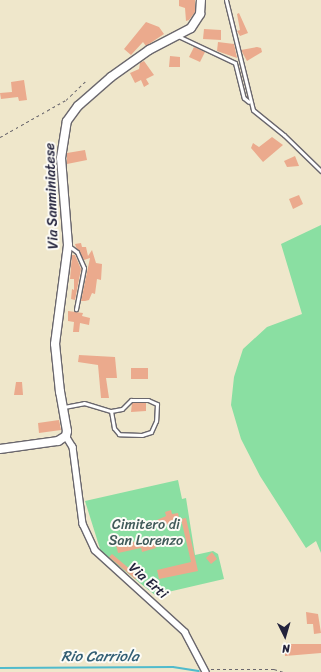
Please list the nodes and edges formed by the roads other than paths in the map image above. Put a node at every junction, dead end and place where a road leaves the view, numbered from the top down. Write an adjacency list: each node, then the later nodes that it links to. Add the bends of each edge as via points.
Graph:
1 (201, 0): 3 (main road, Via Sanminiatese, via 200,14 194,25)
2 (226, 0): 4 (lane, via 238,42)
3 (177, 36): 4 (lane, via 234,62 244,98); 6 (main road, Via Sanminiatese, via 149,50 111,77 78,106 67,121 61,158)
4 (249, 102): 5 (lane, via 253,110 284,135)
5 (321, 171)
6 (68, 245): 7 (lane, via 77,252 84,268); 8 (main road, Via Sanminiatese, via 56,344)
7 (76, 309)
8 (64, 408): 9 (lane, via 84,403); 10 (main road, Via Sanminiatese)
9 (111, 411): 9 (lane, via 122,409 132,400 148,400 157,404 156,421 151,432 142,435 119,434 114,428)
10 (66, 436): 11 (main road, via 49,443); 12 (street, Via Erti, via 73,447 84,524 95,550 185,632)
11 (0, 450)
12 (206, 670)

